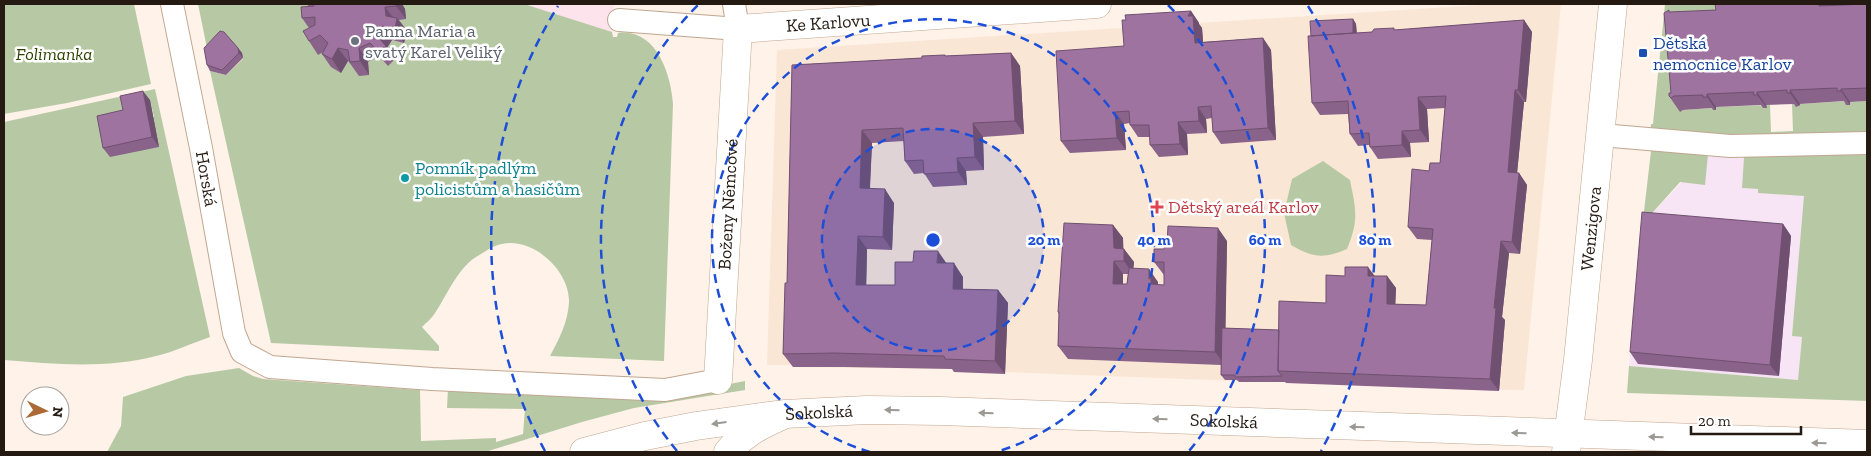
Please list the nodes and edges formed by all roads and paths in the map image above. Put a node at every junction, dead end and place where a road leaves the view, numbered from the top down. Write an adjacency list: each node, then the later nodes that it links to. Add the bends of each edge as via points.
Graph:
1 (172, 4): 9 (lane, Horská, via 234,333 242,352 270,367 432,379 666,390)
2 (1098, 4): 4 (main road, Ke Karlovu)
3 (1613, 4): 7 (main road, Wenzigova)
4 (1031, 6): 5 (main road, Ke Karlovu)
5 (736, 16): 6 (lane); 9 (main road, Boženy Němcové)
6 (619, 20)
7 (1601, 135): 8 (lane, via 1730,146); 11 (main road, Wenzigova)
8 (1867, 143)
9 (718, 380)
10 (784, 414): 11 (main road, Sokolská, one-way to 10, via 941,411); 13 (main road, Sokolská, one-way to 13, via 696,426); 14 (main road, via 751,430)
11 (1567, 443): 12 (main road, Sokolská, one-way to 11)
12 (1867, 444)
13 (584, 452)
14 (728, 452)

